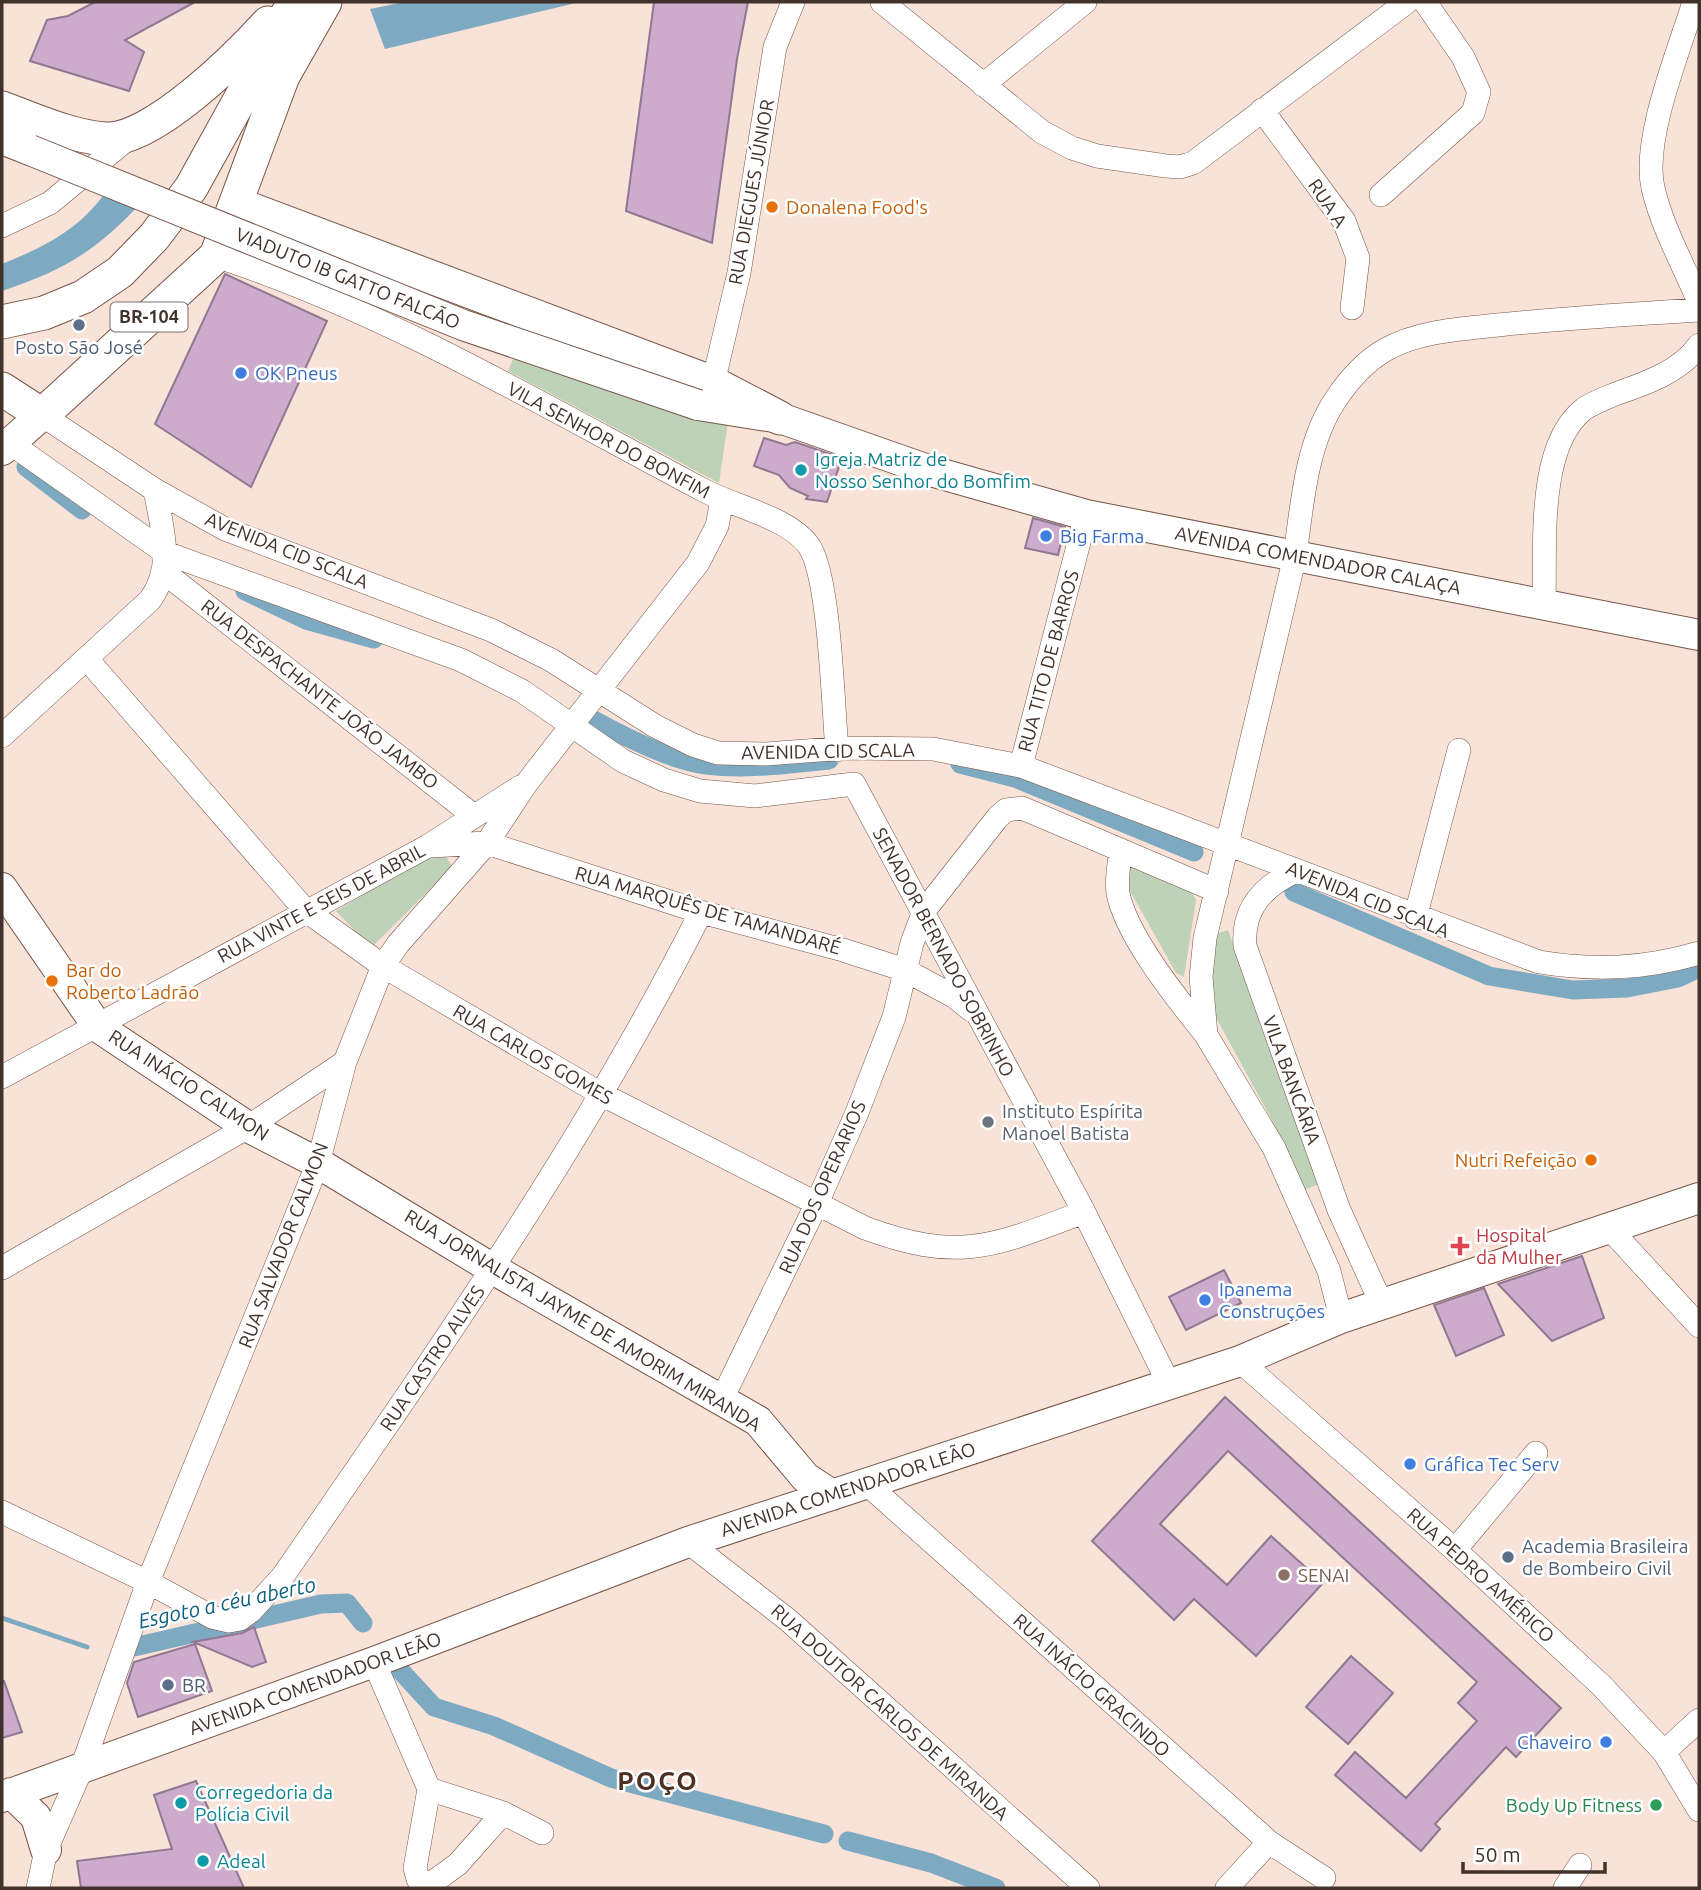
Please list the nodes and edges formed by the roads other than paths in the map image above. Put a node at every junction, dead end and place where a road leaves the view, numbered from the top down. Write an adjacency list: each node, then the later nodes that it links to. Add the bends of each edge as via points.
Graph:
1 (289, 2): 13 (highway, via 218,75)
2 (294, 2): 24 (highway, via 191,188 154,237 120,272 83,297 44,313)
3 (326, 2): 16 (highway, BR-104, via 283,76)
4 (793, 2): 27 (street, RUA DIEGUES JÚNIOR, via 775,47 739,273)
5 (883, 2): 10 (street)
6 (1085, 2): 10 (street)
7 (1407, 2): 12 (street)
8 (1425, 2): 15 (street, via 1463,57 1479,92 1474,113)
9 (1694, 2): 21 (street, via 1654,135 1650,163 1653,189)
10 (983, 85): 12 (street, via 1042,132 1072,148 1166,166 1193,163)
11 (2, 108): 13 (highway, via 69,132 106,139)
12 (1262, 110): 22 (street, RUA A, via 1343,221 1358,258)
13 (132, 135): 17 (street, via 50,203)
14 (2, 139): 27 (main road, VIADUTO IB GATTO FALCÃO, bridge, via 463,325)
15 (1381, 195)
16 (237, 204): 18 (highway); 19 (highway, BR-104)
17 (2, 226)
18 (354, 246): 20 (street); 27 (highway)
19 (216, 256): 20 (street, VILA SENHOR DO BONFIM); 28 (highway, BR-104)
20 (337, 301): 32 (street, VILA SENHOR DO BONFIM, via 520,391)
21 (1699, 302)
22 (1352, 308)
23 (1699, 310): 34 (street, via 1436,332 1385,350 1354,376 1335,400 1320,431)
24 (3, 320)
25 (1699, 345): 36 (street, via 1679,366 1582,411 1566,430 1555,452 1547,494)
26 (2, 388): 28 (highway)
27 (706, 394): 29 (highway)
28 (42, 415): 30 (main road); 31 (street, AVENIDA CID SCALA)
29 (780, 418): 33 (main road, AVENIDA COMENDADOR CALAÇA, via 931,471)
30 (6, 446): 35 (street, AVENIDA CID SCALA)
31 (155, 490): 35 (street); 39 (street, AVENIDA CID SCALA, via 225,529 491,630 551,660)
32 (722, 500): 39 (street, RUA SALVADOR CALMON, via 717,526 698,563); 42 (street, VILA SENHOR DO BONFIM, via 788,528 814,554 822,586)
33 (1086, 515): 34 (main road, AVENIDA COMENDADOR CALAÇA); 44 (street, RUA TITO DE BARROS)
34 (1284, 554): 36 (main road, AVENIDA COMENDADOR CALAÇA); 48 (street)
35 (165, 563): 38 (street, via 150,600); 40 (street, AVENIDA CID SCALA, via 461,660); 47 (street, RUA DESPACHANTE JOÃO JAMBO)
36 (1544, 603): 37 (main road, AVENIDA COMENDADOR CALAÇA)
37 (1699, 635)
38 (87, 659): 41 (street); 55 (street, RUA CARLOS GOMES)
39 (597, 691): 40 (street, RUA SALVADOR CALMON); 42 (street, AVENIDA CID SCALA, via 654,726 718,753)
40 (574, 724): 45 (street, RUA SALVADOR CALMON); 46 (street, AVENIDA CID SCALA, via 623,761 700,791 755,796)
41 (2, 736)
42 (837, 750): 44 (street, AVENIDA CID SCALA, via 933,749)
43 (1460, 750): 58 (street)
44 (1021, 766): 48 (street, AVENIDA CID SCALA)
45 (526, 784): 47 (street, RUA VINTE E SEIS DE ABRIL); 49 (street, RUA SALVADOR CALMON)
46 (854, 784): 56 (street, SENADOR BERNADO SOBRINHO)
47 (474, 816): 50 (street, RUA VINTE E SEIS DE ABRIL)
48 (1228, 842): 52 (street, AVENIDA CID SCALA); 54 (street)
49 (486, 843): 50 (street, RUA MARQUÊS DE TAMANDARÉ); 57 (street, RUA MARQUÊS DE TAMANDARÉ); 60 (street, RUA SALVADOR CALMON)
50 (428, 846): 55 (street, RUA VINTE E SEIS DE ABRIL)
51 (1121, 850): 54 (street); 56 (street, via 1022,808 1006,810); 64 (street, via 1118,892 1126,916 1175,997)
52 (1296, 871): 58 (street, AVENIDA CID SCALA); 72 (street, VILA BANCÁRIA, via 1278,879 1259,897 1244,929 1245,946)
53 (2, 888): 63 (main road, RUA INÁCIO CALMON)
54 (1217, 891): 64 (street, via 1202,957)
55 (304, 910): 60 (street, RUA CARLOS GOMES); 63 (street, RUA VINTE E SEIS DE ABRIL)
56 (924, 911): 61 (street); 62 (street, SENADOR BERNADO SOBRINHO)
57 (701, 912): 61 (street, RUA MARQUÊS DE TAMANDARÉ); 67 (street, RUA CASTRO ALVES)
58 (1415, 918): 59 (street, AVENIDA CID SCALA, via 1539,962 1584,969 1643,967)
59 (1699, 953)
60 (383, 966): 65 (street, RUA SALVADOR CALMON); 67 (street, RUA CARLOS GOMES)
61 (905, 970): 62 (street, RUA MARQUÊS DE TAMANDARÉ); 71 (street, RUA DOS OPERARIOS, via 894,1017)
62 (976, 1014): 73 (street, SENADOR BERNADO SOBRINHO)
63 (98, 1027): 66 (street, RUA VINTE E SEIS DE ABRIL); 68 (main road, RUA INÁCIO CALMON)
64 (1206, 1035): 74 (street, via 1274,1148)
65 (345, 1062): 68 (street); 69 (street, RUA SALVADOR CALMON)
66 (2, 1077)
67 (603, 1095): 71 (street, RUA CARLOS GOMES); 77 (street, RUA CASTRO ALVES)
68 (248, 1126): 69 (main road, RUA INÁCIO CALMON); 76 (street)
69 (318, 1163): 77 (main road, RUA JORNALISTA JAYME DE AMORIM MIRANDA); 90 (street, RUA SALVADOR CALMON)
70 (1699, 1198): 75 (main road, AVENIDA COMENDADOR LEÃO)
71 (817, 1203): 73 (street, RUA CARLOS GOMES, via 895,1239 956,1249 1011,1240); 83 (street, RUA DOS OPERARIOS)
72 (1339, 1210): 74 (street); 78 (street, VILA BANCÁRIA)
73 (1084, 1212): 82 (street, SENADOR BERNADO SOBRINHO)
74 (1308, 1223): 79 (street, via 1329,1271)
75 (1610, 1229): 78 (main road, AVENIDA COMENDADOR LEÃO); 80 (street)
76 (2, 1268)
77 (493, 1269): 83 (main road, RUA JORNALISTA JAYME DE AMORIM MIRANDA); 90 (street, RUA CASTRO ALVES, via 283,1576 251,1611 229,1621 212,1617)
78 (1382, 1305): 79 (main road, AVENIDA COMENDADOR LEÃO)
79 (1341, 1318): 81 (main road, AVENIDA COMENDADOR LEÃO)
80 (1699, 1326)
81 (1240, 1361): 82 (main road, AVENIDA COMENDADOR LEÃO); 89 (street, RUA PEDRO AMÉRICO)
82 (1168, 1382): 85 (main road, AVENIDA COMENDADOR LEÃO)
83 (722, 1399): 86 (main road, RUA JORNALISTA JAYME DE AMORIM MIRANDA, via 758,1420 805,1477)
84 (1536, 1453): 89 (street)
85 (867, 1484): 86 (main road, AVENIDA COMENDADOR LEÃO); 100 (street, RUA INÁCIO GRACINDO)
86 (832, 1495): 88 (main road, AVENIDA COMENDADOR LEÃO)
87 (2, 1512): 90 (street)
88 (688, 1542): 91 (main road, AVENIDA COMENDADOR LEÃO); 105 (street, RUA DOUTOR CARLOS DE MIRANDA, via 788,1620)
89 (1455, 1550): 93 (street, RUA PEDRO AMÉRICO, via 1601,1685)
90 (148, 1582): 94 (street, RUA SALVADOR CALMON)
91 (374, 1661): 94 (main road, AVENIDA COMENDADOR LEÃO); 95 (street)
92 (1699, 1720): 93 (street)
93 (1664, 1752): 97 (street, RUA PEDRO AMÉRICO)
94 (81, 1770): 96 (main road, AVENIDA COMENDADOR LEÃO); 101 (street, RUA SALVADOR CALMON)
95 (429, 1789): 98 (street); 98 (street, via 415,1868 425,1884 435,1884 444,1876)
96 (7, 1795): 101 (main road, via 36,1817)
97 (1699, 1810)
98 (503, 1813): 99 (street)
99 (542, 1833)
100 (1269, 1842): 103 (street, RUA INÁCIO GRACINDO); 106 (street)
101 (46, 1850): 104 (street, RUA SALVADOR CALMON)
102 (1580, 1865): 107 (street)
103 (1324, 1878)
104 (38, 1888)
105 (1088, 1888)
106 (1227, 1888)
107 (1564, 1888)

